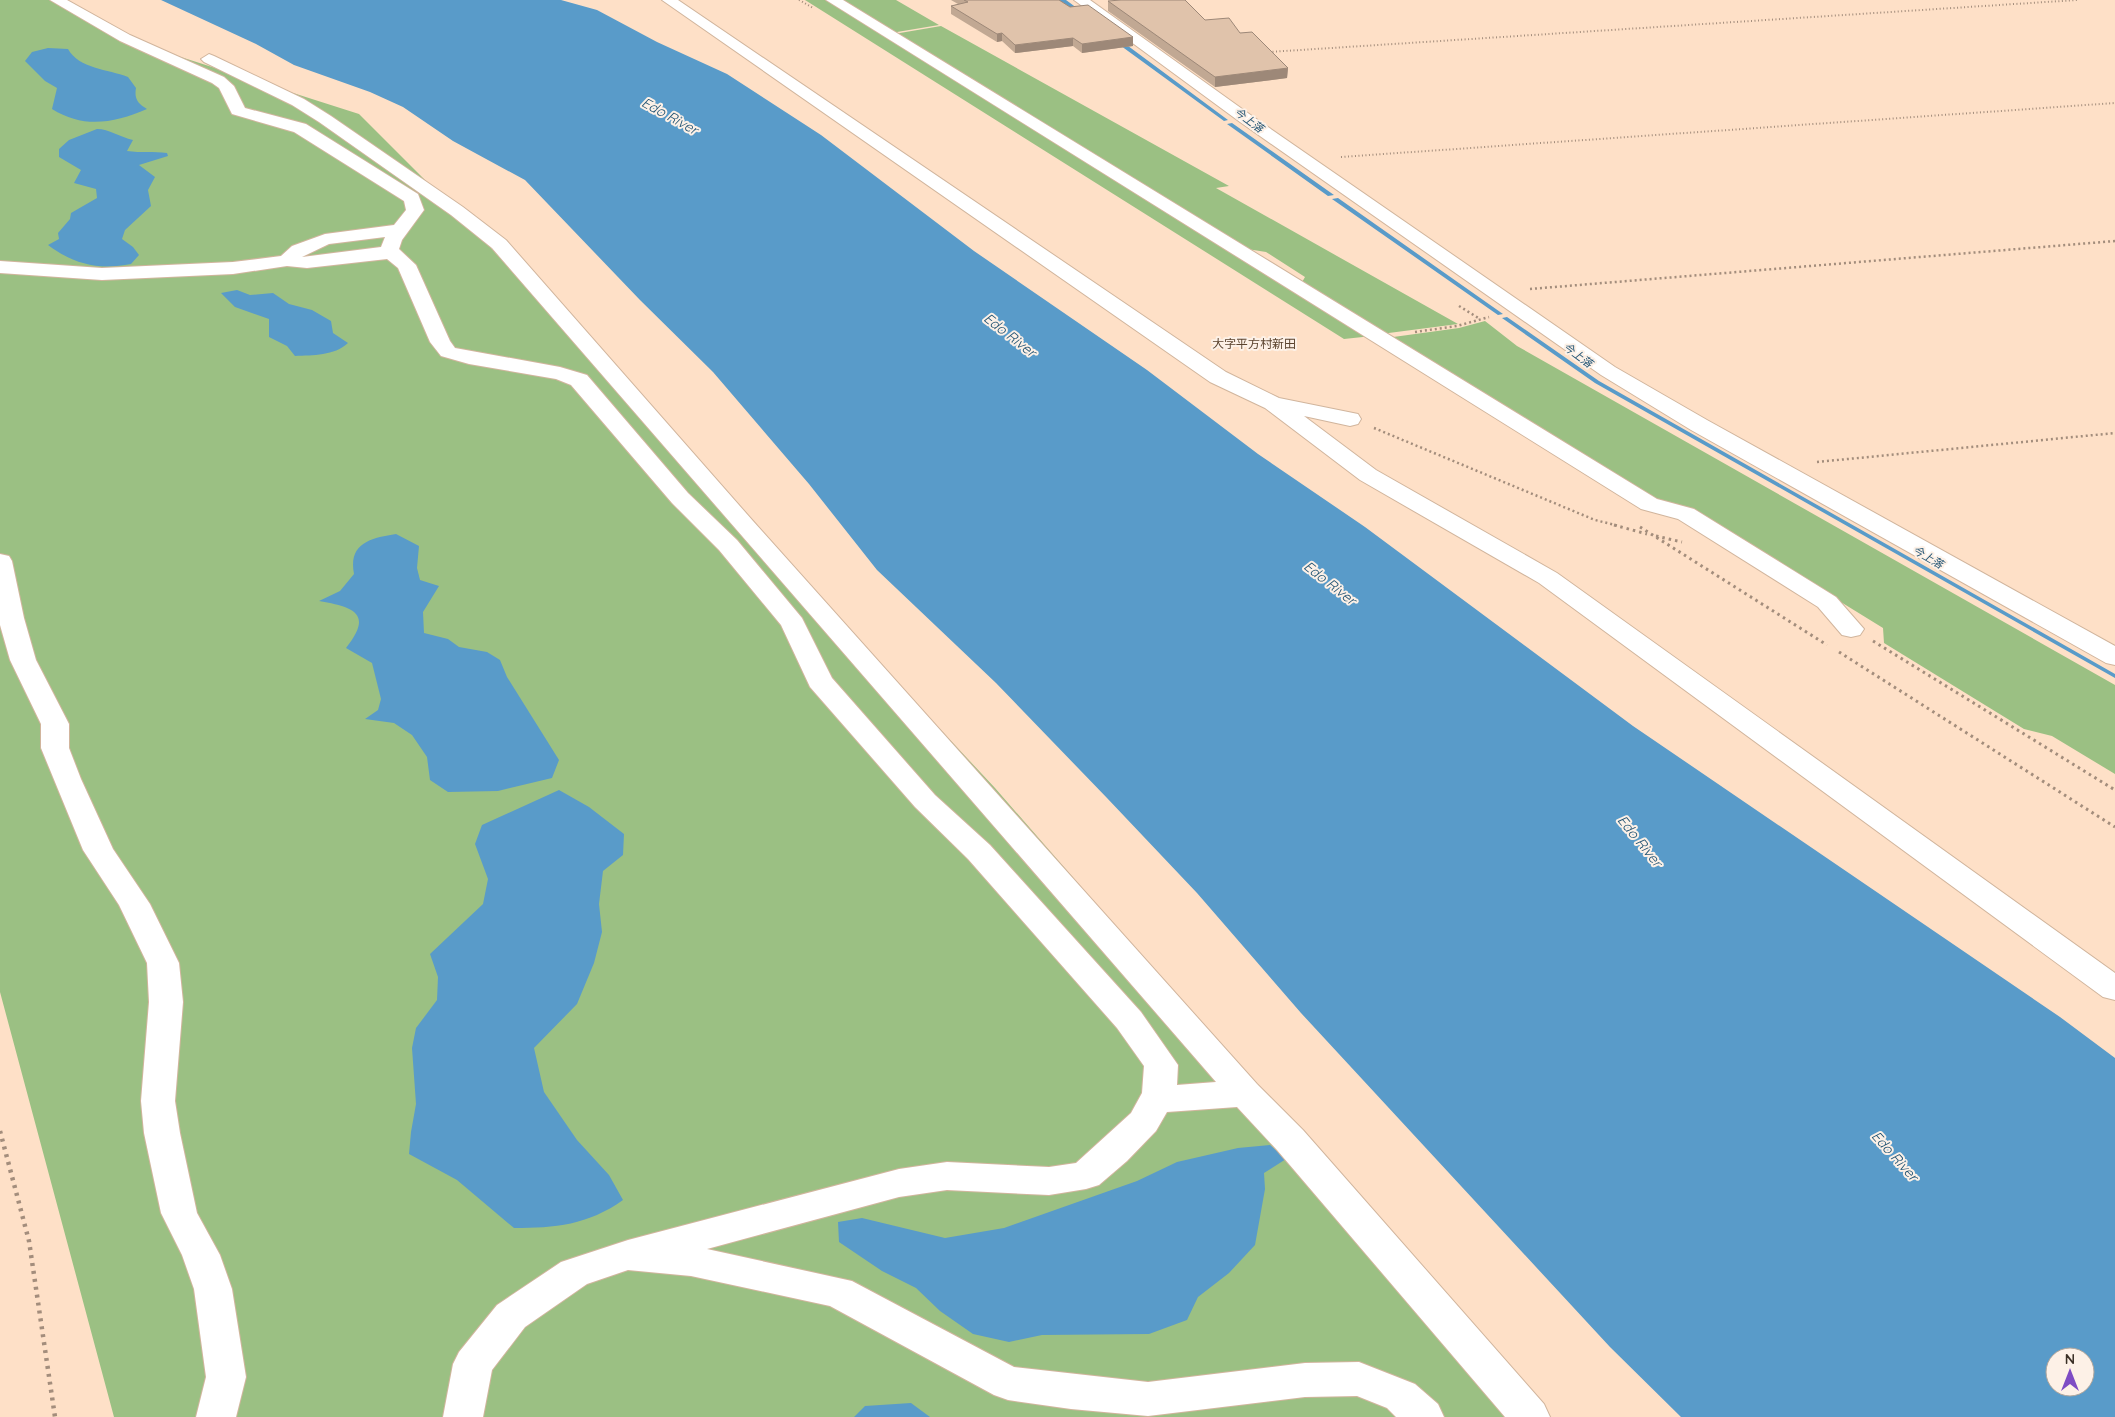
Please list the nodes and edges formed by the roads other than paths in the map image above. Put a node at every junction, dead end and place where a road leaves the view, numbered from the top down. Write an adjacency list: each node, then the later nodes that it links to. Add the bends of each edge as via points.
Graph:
1 (57, 0): 9 (lane, via 125,38 218,80 226,86 238,111 300,128 412,198 415,210)
2 (84, 0): 6 (lane)
3 (669, 0): 11 (lane, via 1218,377)
4 (833, 0): 14 (lane, via 1649,504 1686,514 1819,596)
5 (1081, 0): 15 (lane, via 1629,384)
6 (130, 23)
7 (193, 51): 8 (lane, via 298,102)
8 (456, 210): 9 (lane); 17 (lane, via 498,244)
9 (399, 235): 10 (lane, via 320,241 295,250 289,258 292,260 233,268 102,274); 18 (lane, via 406,265 440,342 448,352 560,373 579,380 680,498 728,545 793,623 820,682 924,802 979,852 1129,1020 1161,1065)
10 (0, 267)
11 (1273, 403): 12 (lane); 16 (lane, via 1368,475 1548,578)
12 (1350, 419)
13 (0, 561): 20 (lane, via 23,660 55,724 55,748 67,778 98,850 134,904 163,963 166,1002 158,1101 179,1213 201,1255 213,1289 226,1377)
14 (1851, 629)
15 (2115, 657)
16 (2115, 989)
17 (1246, 1093): 18 (lane); 23 (lane)
18 (1157, 1100): 19 (lane, via 1144,1122 1086,1175 1050,1181 947,1176 899,1183)
19 (628, 1255): 21 (lane, via 574,1273 511,1316 473,1364); 22 (lane, via 691,1261 838,1292 1008,1383 1148,1399 1304,1380 1359,1379 1401,1396)
20 (216, 1417)
21 (463, 1417)
22 (1424, 1417)
23 (1530, 1417)

